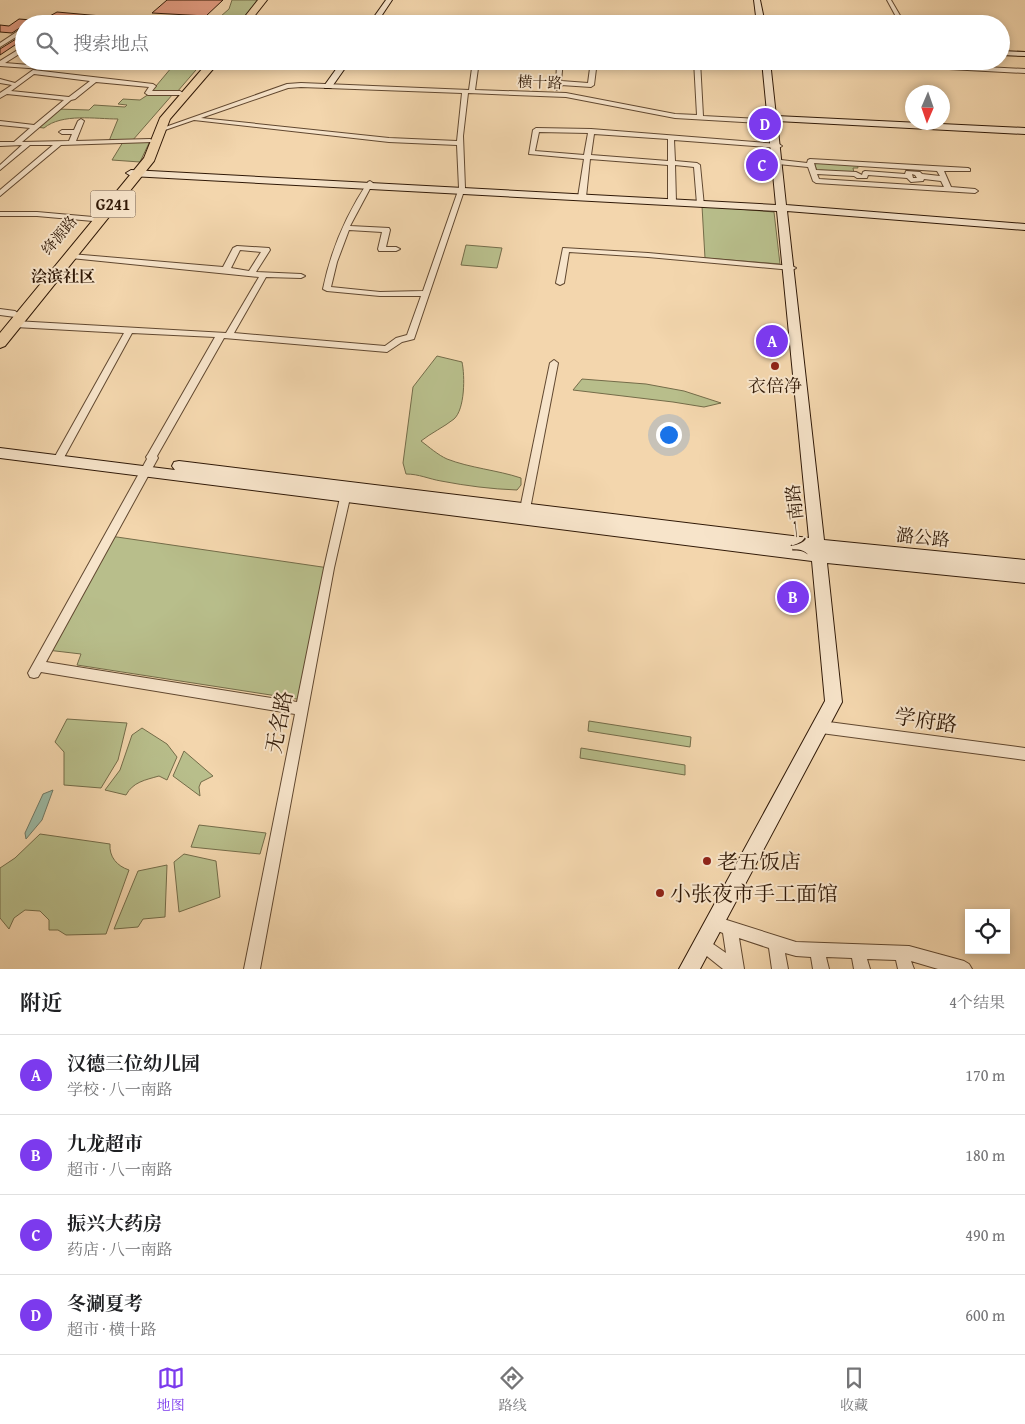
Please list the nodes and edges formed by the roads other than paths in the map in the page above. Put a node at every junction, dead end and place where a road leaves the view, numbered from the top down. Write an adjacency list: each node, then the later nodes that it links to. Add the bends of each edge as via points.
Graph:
1 (263, 0): 6 (highway)
2 (269, 0): 7 (highway)
3 (389, 0): 8 (main road)
4 (758, 0): 9 (main road)
5 (889, 0): 10 (street)
6 (250, 15)
7 (256, 15)
8 (378, 15)
9 (760, 15)
10 (898, 15)
11 (15, 33): 13 (street)
12 (0, 37): 13 (street)
13 (9, 38): 14 (street)
14 (0, 45)
15 (1010, 51): 16 (main road)
16 (1025, 52)
17 (15, 54): 18 (street)
18 (0, 64): 19 (street)
19 (15, 66)
20 (201, 70): 36 (highway, 绛源路 / G241)
21 (207, 70): 49 (highway, 绛源路 / G241, via 165,118)
22 (340, 70): 34 (main road)
23 (474, 70): 35 (street)
24 (560, 70): 33 (street)
25 (593, 70): 33 (street, via 591,85)
26 (697, 70): 40 (street)
27 (768, 70): 42 (main road, 八一南路)
28 (1010, 70): 29 (street)
29 (1025, 71)
30 (95, 80): 36 (street, via 153,86 148,93); 37 (street, via 33,72); 39 (street)
31 (1, 82): 32 (street)
32 (12, 83)
33 (559, 83): 38 (street)
34 (328, 86): 35 (street, 横十路); 41 (street, 横十路, via 287,86)
35 (469, 92): 38 (street, 横十路); 57 (street)
36 (180, 93): 62 (highway, 绛源路 / G241, via 158,118)
37 (3, 94): 39 (street)
38 (558, 95): 40 (street, 横十路, via 602,100 676,116)
39 (69, 99): 47 (street)
40 (700, 117): 42 (street, 横十路)
41 (193, 118): 49 (street, 横十路); 57 (street, via 389,140)
42 (774, 118): 44 (main road); 51 (main road, via 890,127); 61 (main road, 八一南路)
43 (81, 121): 53 (street)
44 (905, 121)
45 (950, 122): 48 (main road)
46 (0, 123): 47 (street)
47 (35, 127): 59 (street)
48 (1025, 127)
49 (160, 130): 71 (highway, 绛源路 / G241, via 150,159)
50 (591, 131): 54 (street); 63 (street); 63 (street, via 536,130 531,153)
51 (1025, 131)
52 (62, 132): 53 (street)
53 (76, 132): 56 (street)
54 (671, 138): 61 (street); 65 (street)
55 (60, 142): 56 (street); 60 (street); 82 (street)
56 (72, 142): 62 (street, via 134,141)
57 (460, 143): 79 (street)
58 (0, 144): 59 (street)
59 (15, 144): 60 (street)
60 (28, 144): 67 (street)
61 (778, 145): 64 (main road, 八一南路)
62 (148, 146): 71 (highway, 绛源路 / G241)
63 (587, 157): 65 (street); 83 (street)
64 (779, 162): 68 (street); 86 (main road, 八一南路)
65 (671, 163): 84 (street); 85 (street, via 697,165)
66 (884, 165): 72 (street); 73 (street); 74 (street)
67 (0, 168)
68 (812, 169): 72 (street); 72 (street, via 816,181); 72 (street, via 810,161 848,163)
69 (940, 169): 70 (street); 74 (street); 75 (street)
70 (968, 170)
71 (136, 171): 76 (main road); 88 (highway, 绛源路 / G241); 92 (highway, 绛源路 / G241)
72 (861, 173): 73 (street); 77 (street)
73 (887, 174): 74 (street); 77 (street)
74 (914, 174): 75 (street); 78 (street)
75 (944, 179): 80 (street)
76 (369, 184): 79 (main road); 90 (street)
77 (892, 186): 78 (street)
78 (920, 187): 80 (street)
79 (462, 189): 83 (main road); 99 (street)
80 (948, 189): 81 (street)
81 (975, 191)
82 (0, 194)
83 (582, 196): 84 (main road)
84 (672, 201): 85 (main road)
85 (701, 203): 86 (main road)
86 (784, 208): 89 (main road); 93 (main road, 八一南路)
87 (0, 214): 88 (street)
88 (93, 219): 101 (highway, 绛源路 / G241)
89 (1025, 226)
90 (347, 228): 91 (street, via 386,230 382,249); 99 (street, via 327,290 372,294)
91 (396, 249)
92 (71, 256): 94 (street); 101 (highway, 绛源路 / G241)
93 (790, 268): 98 (street, via 566,250); 113 (main road, 八一南路)
94 (226, 270): 95 (street); 95 (street, via 236,248 266,250)
95 (251, 274): 96 (street)
96 (264, 274): 97 (street); 104 (street)
97 (301, 276)
98 (560, 283)
99 (425, 293): 104 (street, via 410,337 387,349)
100 (0, 312): 101 (street)
101 (15, 319): 102 (street); 103 (highway, 绛源路 / G241); 105 (highway, 绛源路 / G241)
102 (130, 329): 104 (street); 109 (street)
103 (0, 332)
104 (225, 335): 110 (street)
105 (0, 342)
106 (554, 363): 112 (street)
107 (0, 444): 109 (main road)
108 (0, 453): 109 (main road)
109 (60, 456): 110 (main road)
110 (150, 462): 111 (main road); 116 (street, via 36,669)
111 (347, 489): 112 (main road); 113 (main road); 116 (street, 无名路)
112 (525, 509): 113 (main road)
113 (822, 551): 114 (main road, 潞公路); 115 (main road, 潞公路); 117 (main road, 八一南路, via 834,702)
114 (1025, 566)
115 (1025, 577)
116 (302, 709): 126 (street, 无名路)
117 (824, 727): 118 (street, 学府路); 119 (main road, 八一南路)
118 (1025, 754)
119 (722, 925): 120 (street); 121 (main road, 八一南路); 129 (street)
120 (776, 942): 122 (street, via 796,949); 130 (street)
121 (705, 946): 127 (main road, 八一南路); 128 (main road, 八一南路); 129 (street)
122 (817, 950): 123 (street); 131 (street)
123 (857, 951): 124 (street); 132 (street)
124 (901, 953): 125 (street); 133 (street)
125 (958, 968)
126 (252, 969)
127 (689, 969)
128 (696, 969)
129 (735, 969)
130 (780, 969)
131 (821, 969)
132 (862, 969)
133 (906, 969)

